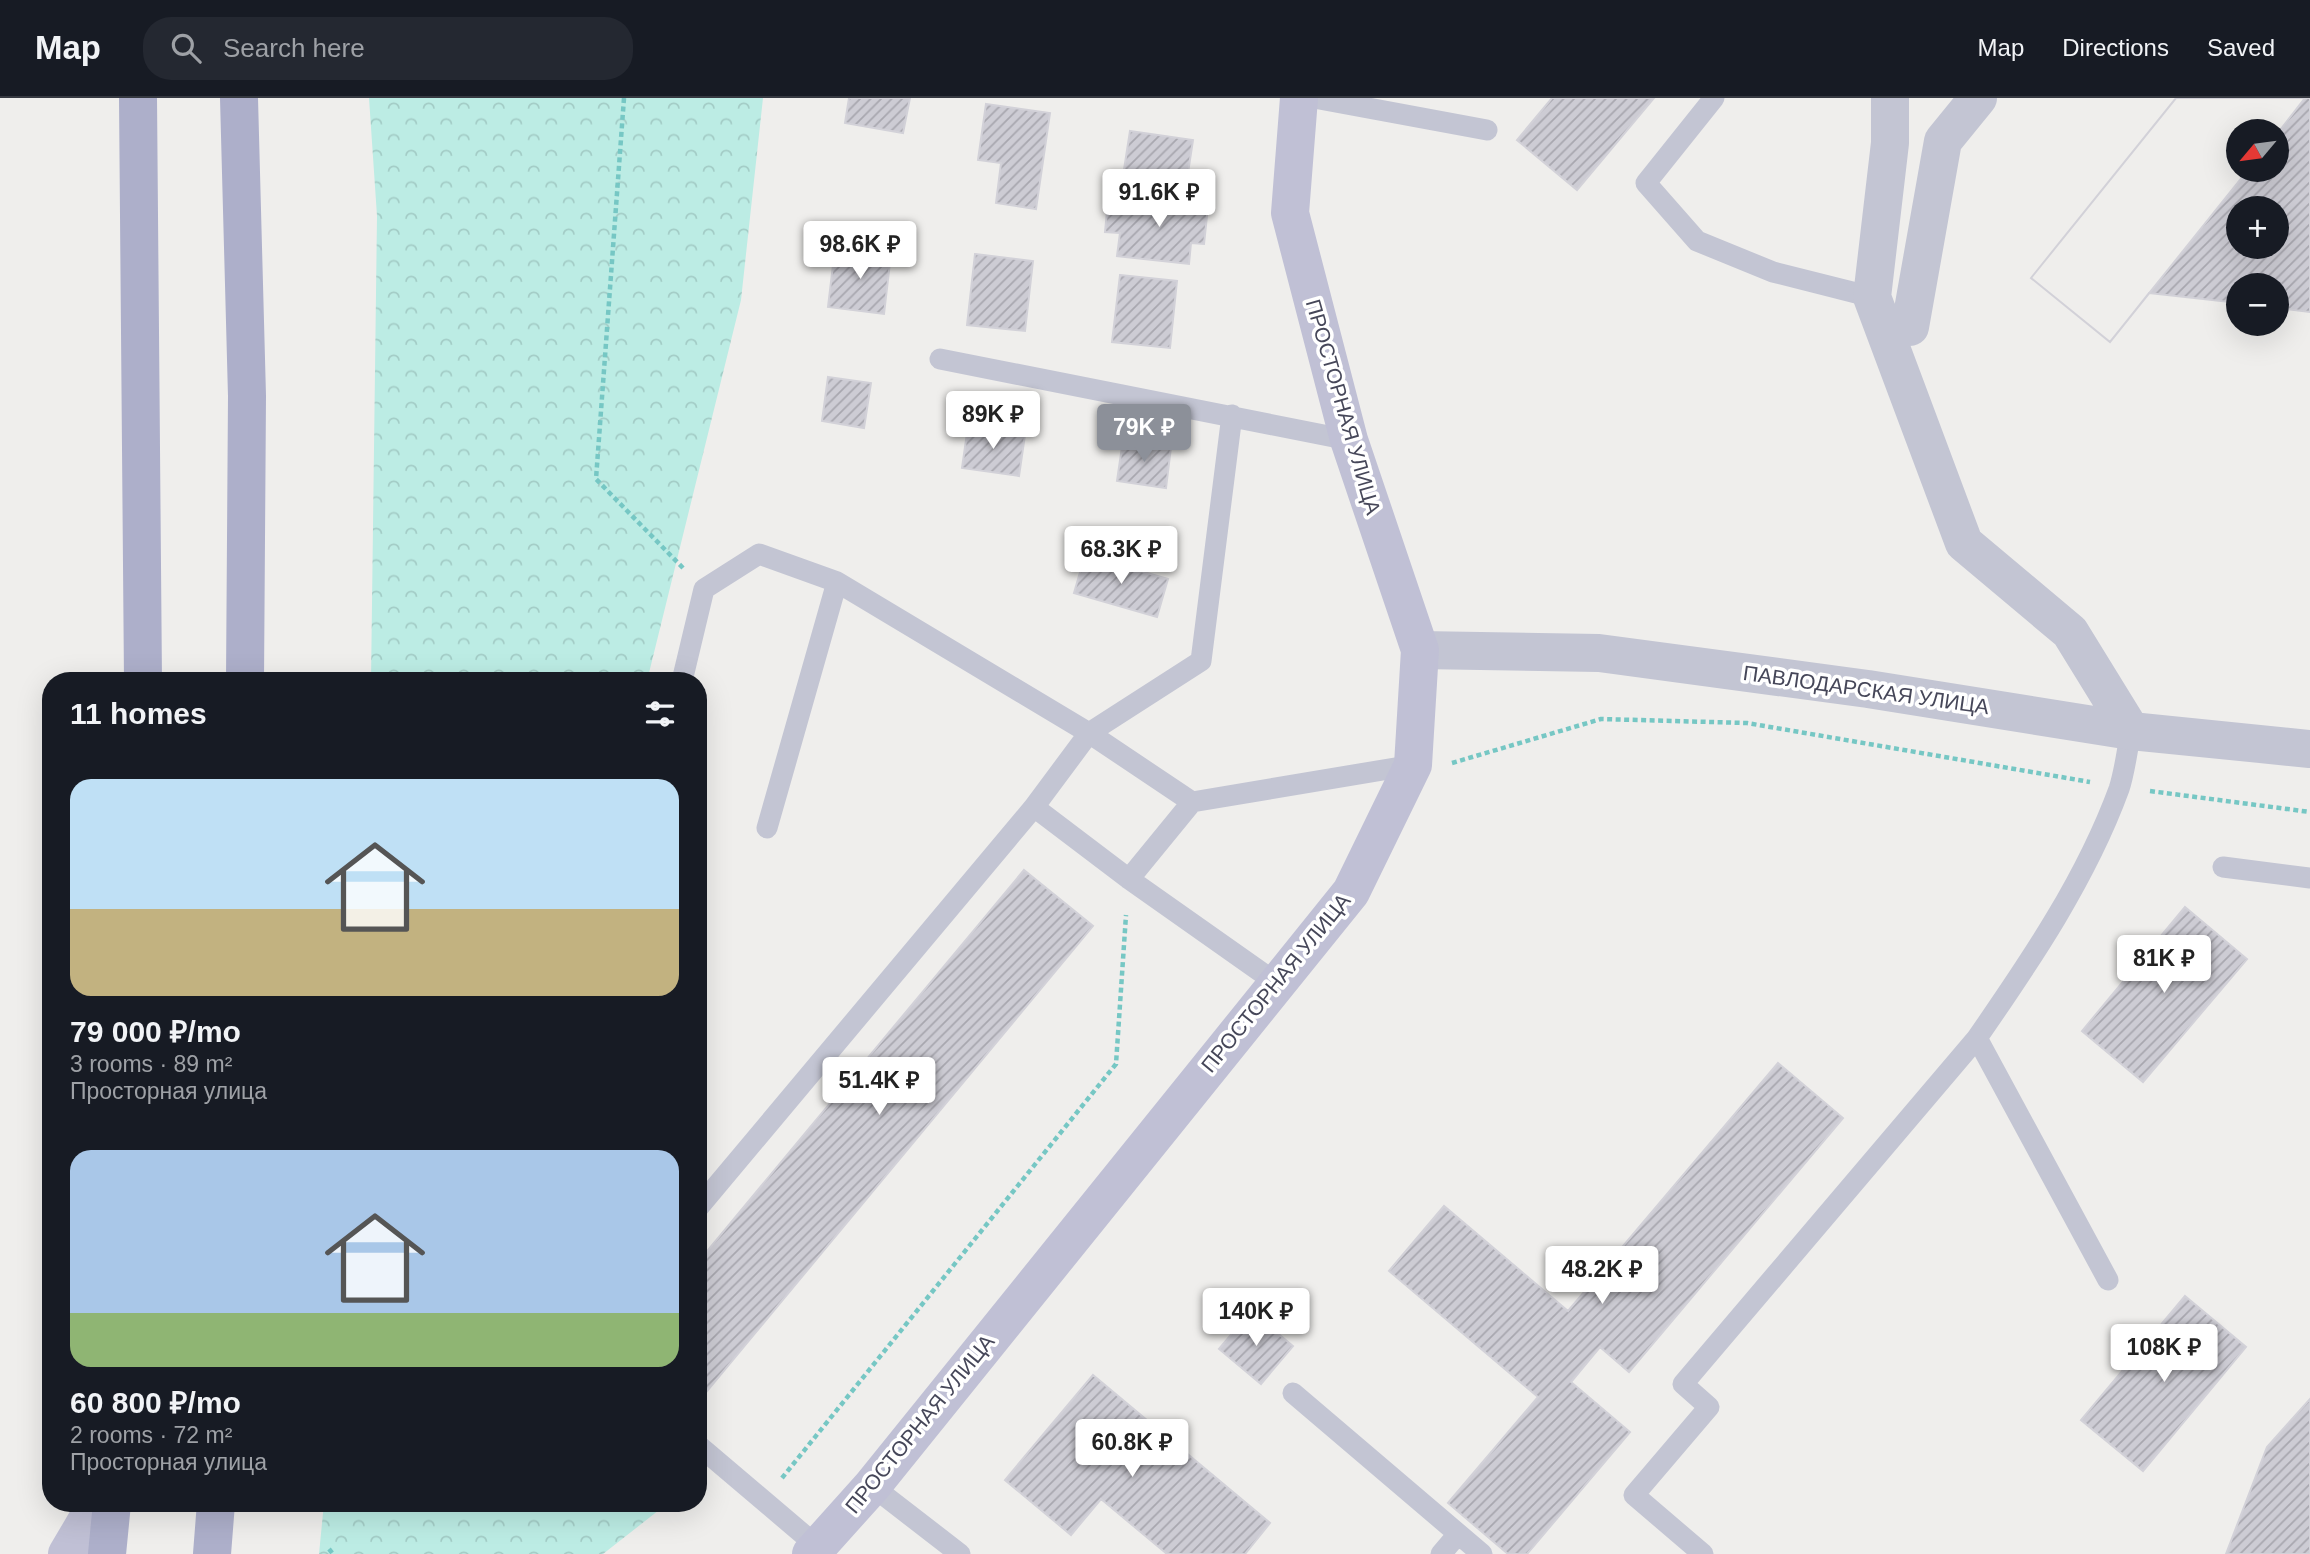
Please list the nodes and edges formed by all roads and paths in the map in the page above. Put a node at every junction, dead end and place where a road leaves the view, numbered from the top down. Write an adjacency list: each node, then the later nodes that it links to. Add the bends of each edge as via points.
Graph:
1 (138, 98): 18 (main road)
2 (239, 98): 19 (main road, via 247,396)
3 (624, 98): 16 (path, via 596,479)
4 (1299, 98): 14 (street, ПРОСТОРНАЯ УЛИЦА, via 1290,214)
5 (1314, 98): 9 (lane)
6 (1714, 98): 10 (lane, via 1646,183 1697,242 1773,272)
7 (1890, 98): 10 (street)
8 (1978, 98): 11 (street, via 1943,141)
9 (1487, 130)
10 (1872, 297): 21 (street, via 1964,543 2070,632)
11 (1910, 327)
12 (940, 359): 13 (lane)
13 (1231, 415): 14 (lane); 22 (lane, via 1201,661)
14 (1349, 440): 17 (street, ПРОСТОРНАЯ УЛИЦА)
15 (837, 582): 16 (lane, via 760,554); 22 (lane); 29 (lane)
16 (704, 589): 20 (lane)
17 (1420, 650): 21 (street, ПАВЛОДАРСКАЯ УЛИЦА, via 1599,653 1868,688); 24 (street, ПРОСТОРНАЯ УЛИЦА)
18 (143, 672)
19 (245, 672)
20 (684, 672)
21 (2131, 732): 23 (street, ПАВЛОДАРСКАЯ УЛИЦА); 25 (lane)
22 (1089, 733): 26 (lane); 27 (lane)
23 (2310, 749)
24 (1410, 770): 25 (path, via 1601,719 1748,723); 26 (lane); 33 (street, ПРОСТОРНАЯ УЛИЦА, via 1351,892)
25 (2119, 787): 28 (path); 34 (lane, via 2085,866 2036,953)
26 (1192, 802): 32 (lane)
27 (1034, 807): 32 (lane); 35 (lane)
28 (2310, 812)
29 (767, 828)
30 (2223, 867): 31 (lane)
31 (2310, 878)
32 (1129, 879): 33 (lane); 40 (path, via 1115,1064)
33 (1276, 982): 39 (street, ПРОСТОРНАЯ УЛИЦА)
34 (1977, 1038): 36 (lane); 54 (lane, via 1683,1384 1709,1407 1634,1495)
35 (707, 1197)
36 (2108, 1280)
37 (1293, 1393): 44 (lane)
38 (707, 1453): 40 (lane)
39 (872, 1486): 46 (street, ПРОСТОРНАЯ УЛИЦА); 51 (lane)
40 (763, 1500): 46 (lane)
41 (92, 1512): 47 (street)
42 (112, 1512): 48 (main road)
43 (215, 1512): 49 (main road)
44 (1458, 1534): 52 (lane); 53 (lane)
45 (329, 1549): 50 (path)
46 (814, 1550)
47 (67, 1554)
48 (107, 1554)
49 (212, 1554)
50 (333, 1554)
51 (960, 1554)
52 (1441, 1554)
53 (1482, 1554)
54 (1703, 1554)

